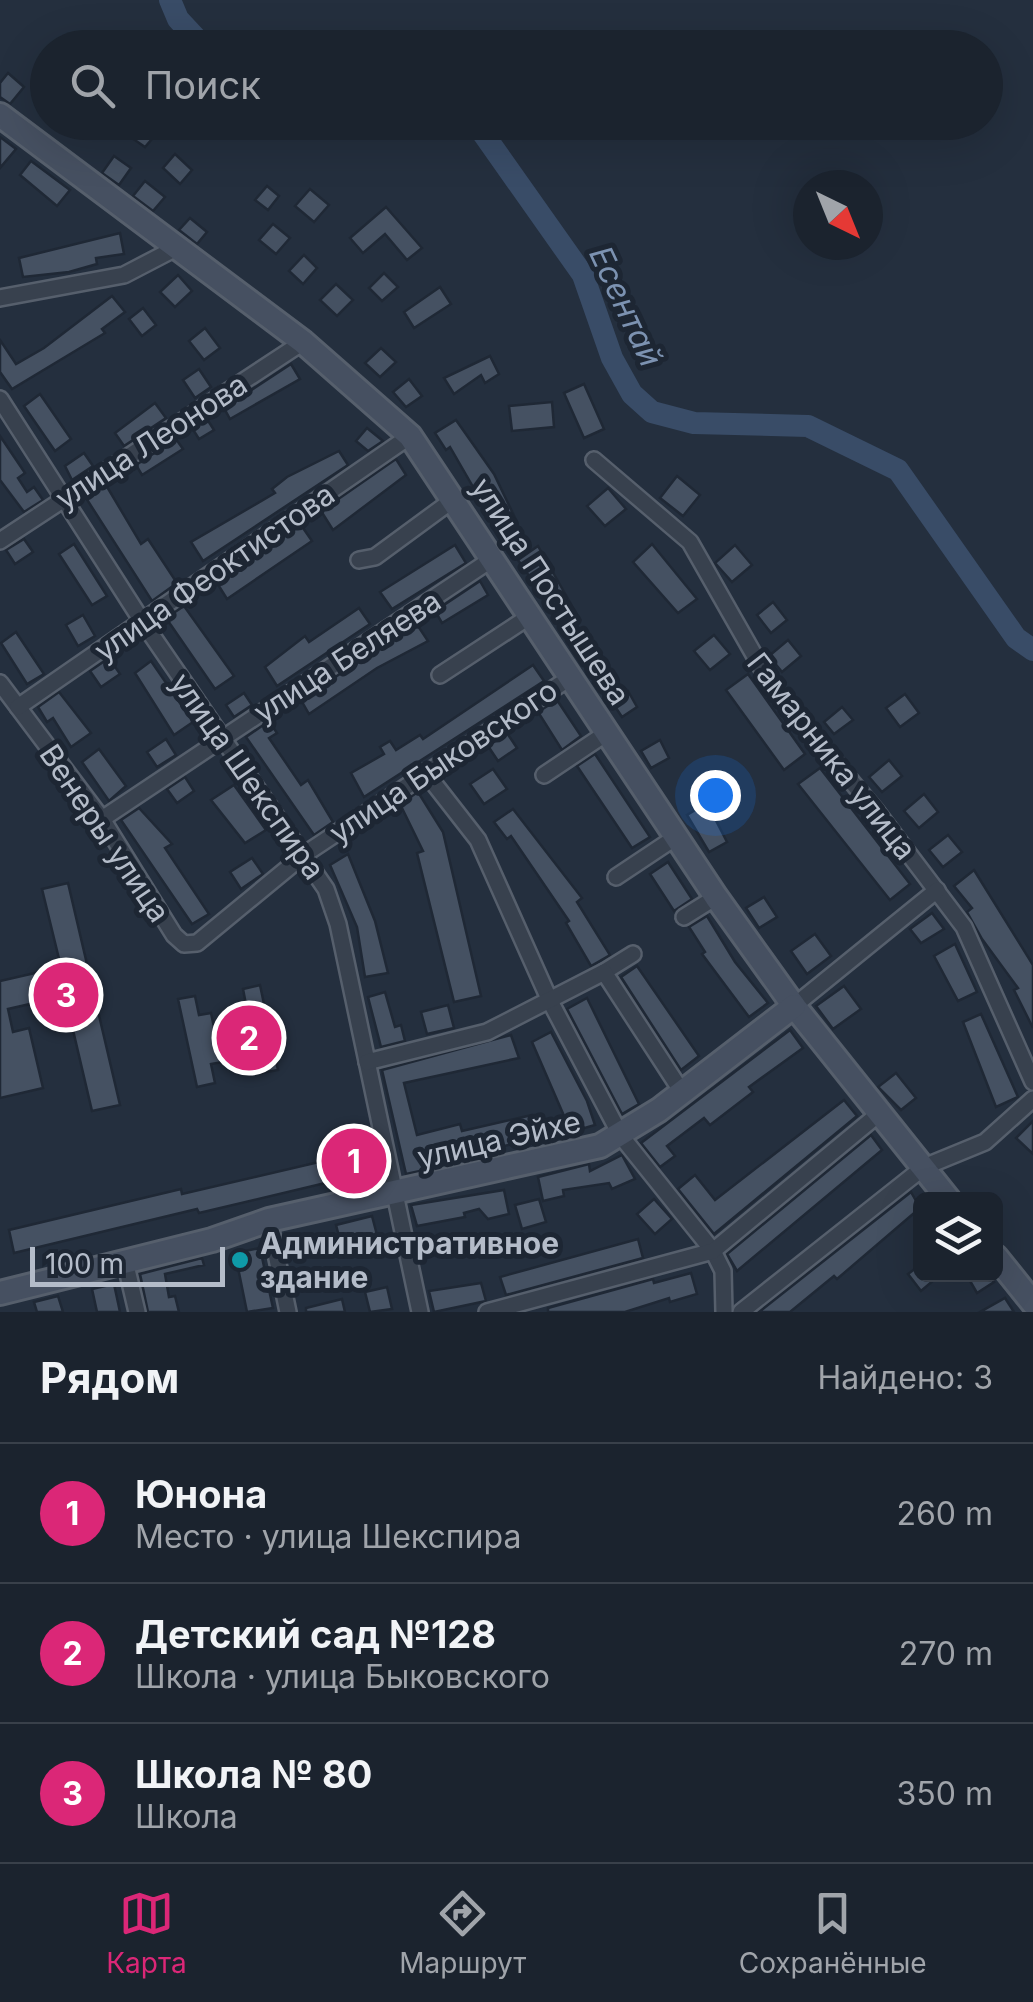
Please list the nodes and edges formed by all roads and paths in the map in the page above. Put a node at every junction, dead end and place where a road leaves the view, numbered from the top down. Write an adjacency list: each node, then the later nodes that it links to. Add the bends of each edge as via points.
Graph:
1 (0, 115): 2 (street, улица Постышева)
2 (30, 138)
3 (33, 140): 4 (street, улица Постышева)
4 (174, 248): 5 (street, via 124,275); 6 (street, улица Постышева)
5 (0, 298)
6 (302, 342): 8 (street, улица Постышева); 10 (street, улица Леонова)
7 (0, 399): 10 (street, улица Шекспира)
8 (410, 436): 11 (street, улица Постышева); 16 (street, улица Феоктистова)
9 (594, 460): 29 (street, Гамарника улица, via 690,542 772,688)
10 (62, 497): 12 (street, улица Леонова); 16 (street, улица Шекспира)
11 (454, 499): 13 (street, via 376,556); 14 (street, улица Постышева)
12 (0, 540)
13 (359, 560)
14 (492, 560): 15 (street, улица Постышева); 22 (street, улица Беляева)
15 (530, 616): 17 (street); 18 (street, улица Постышева)
16 (142, 621): 20 (street, улица Феоктистова); 22 (street, улица Шекспира)
17 (440, 675)
18 (571, 677): 21 (street, улица Постышева); 23 (street, улица Быковского)
19 (0, 683): 20 (street, Венеры улица)
20 (18, 707): 25 (street, Венеры улица)
21 (608, 732): 24 (street); 26 (street, улица Постышева)
22 (223, 738): 25 (street, улица Беляева); 27 (street, улица Шекспира)
23 (425, 772): 27 (street, улица Быковского); 35 (street, via 478,840)
24 (544, 775)
25 (102, 819): 32 (street, Венеры улица)
26 (676, 837): 28 (street); 30 (street, улица Постышева)
27 (304, 854): 32 (street, улица Быковского, via 197,943 184,944); 37 (street, улица Шекспира, via 338,924)
28 (616, 878)
29 (937, 890): 36 (street, улица Эйхе); 38 (street, Гамарника улица, via 984,965)
30 (716, 897): 31 (street); 36 (street, улица Постышева)
31 (684, 917)
32 (174, 935)
33 (633, 954): 34 (street)
34 (604, 972): 35 (street); 39 (street)
35 (550, 1001): 37 (street, via 487,1032); 42 (street)
36 (794, 1006): 39 (street, улица Эйхе); 41 (street, улица Постышева)
37 (367, 1062): 45 (street, улица Шекспира)
38 (1033, 1082)
39 (682, 1092): 42 (street, улица Эйхе)
40 (1033, 1099): 43 (street, via 985,1142)
41 (881, 1112): 43 (street, улица Постышева); 47 (street)
42 (621, 1136): 45 (street, улица Эйхе); 47 (street)
43 (924, 1167): 44 (street, улица Постышева); 57 (street)
44 (943, 1192)
45 (393, 1194): 46 (street, улица Эйхе); 54 (street, улица Шекспира)
46 (269, 1220): 48 (street, улица Эйхе); 53 (street)
47 (715, 1254): 55 (street); 56 (street, via 723,1271)
48 (125, 1261): 50 (street, улица Эйхе); 52 (street)
49 (1003, 1266): 51 (street)
50 (0, 1292)
51 (1033, 1303)
52 (137, 1312)
53 (288, 1312)
54 (420, 1312)
55 (487, 1312)
56 (724, 1312)
57 (741, 1312)

